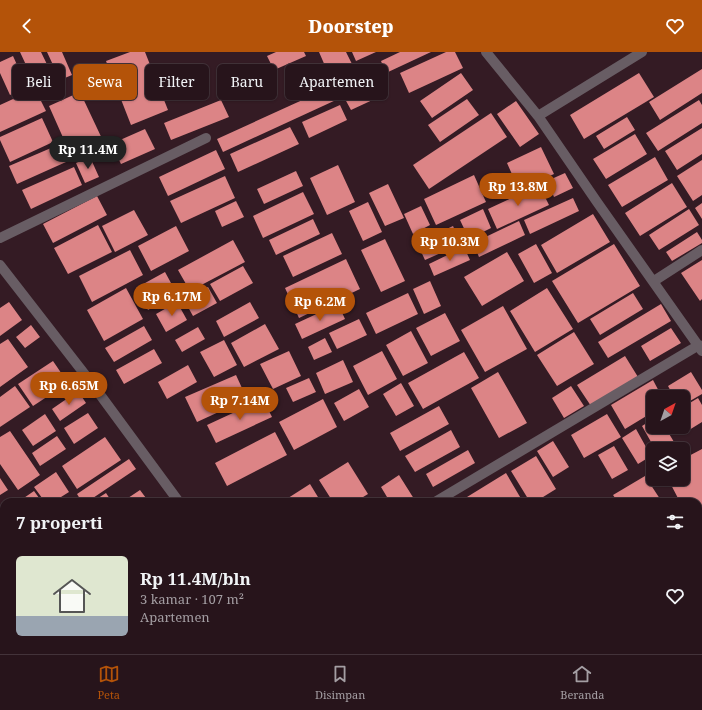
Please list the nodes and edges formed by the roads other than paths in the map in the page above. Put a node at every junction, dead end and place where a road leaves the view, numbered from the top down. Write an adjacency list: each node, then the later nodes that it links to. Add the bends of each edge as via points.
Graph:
1 (486, 52): 3 (street)
2 (642, 52): 3 (street)
3 (538, 116): 8 (street)
4 (206, 138): 5 (street)
5 (0, 238)
6 (702, 250): 8 (street)
7 (0, 265): 10 (street)
8 (654, 281): 9 (street)
9 (700, 348): 11 (street)
10 (176, 498)
11 (442, 498)

